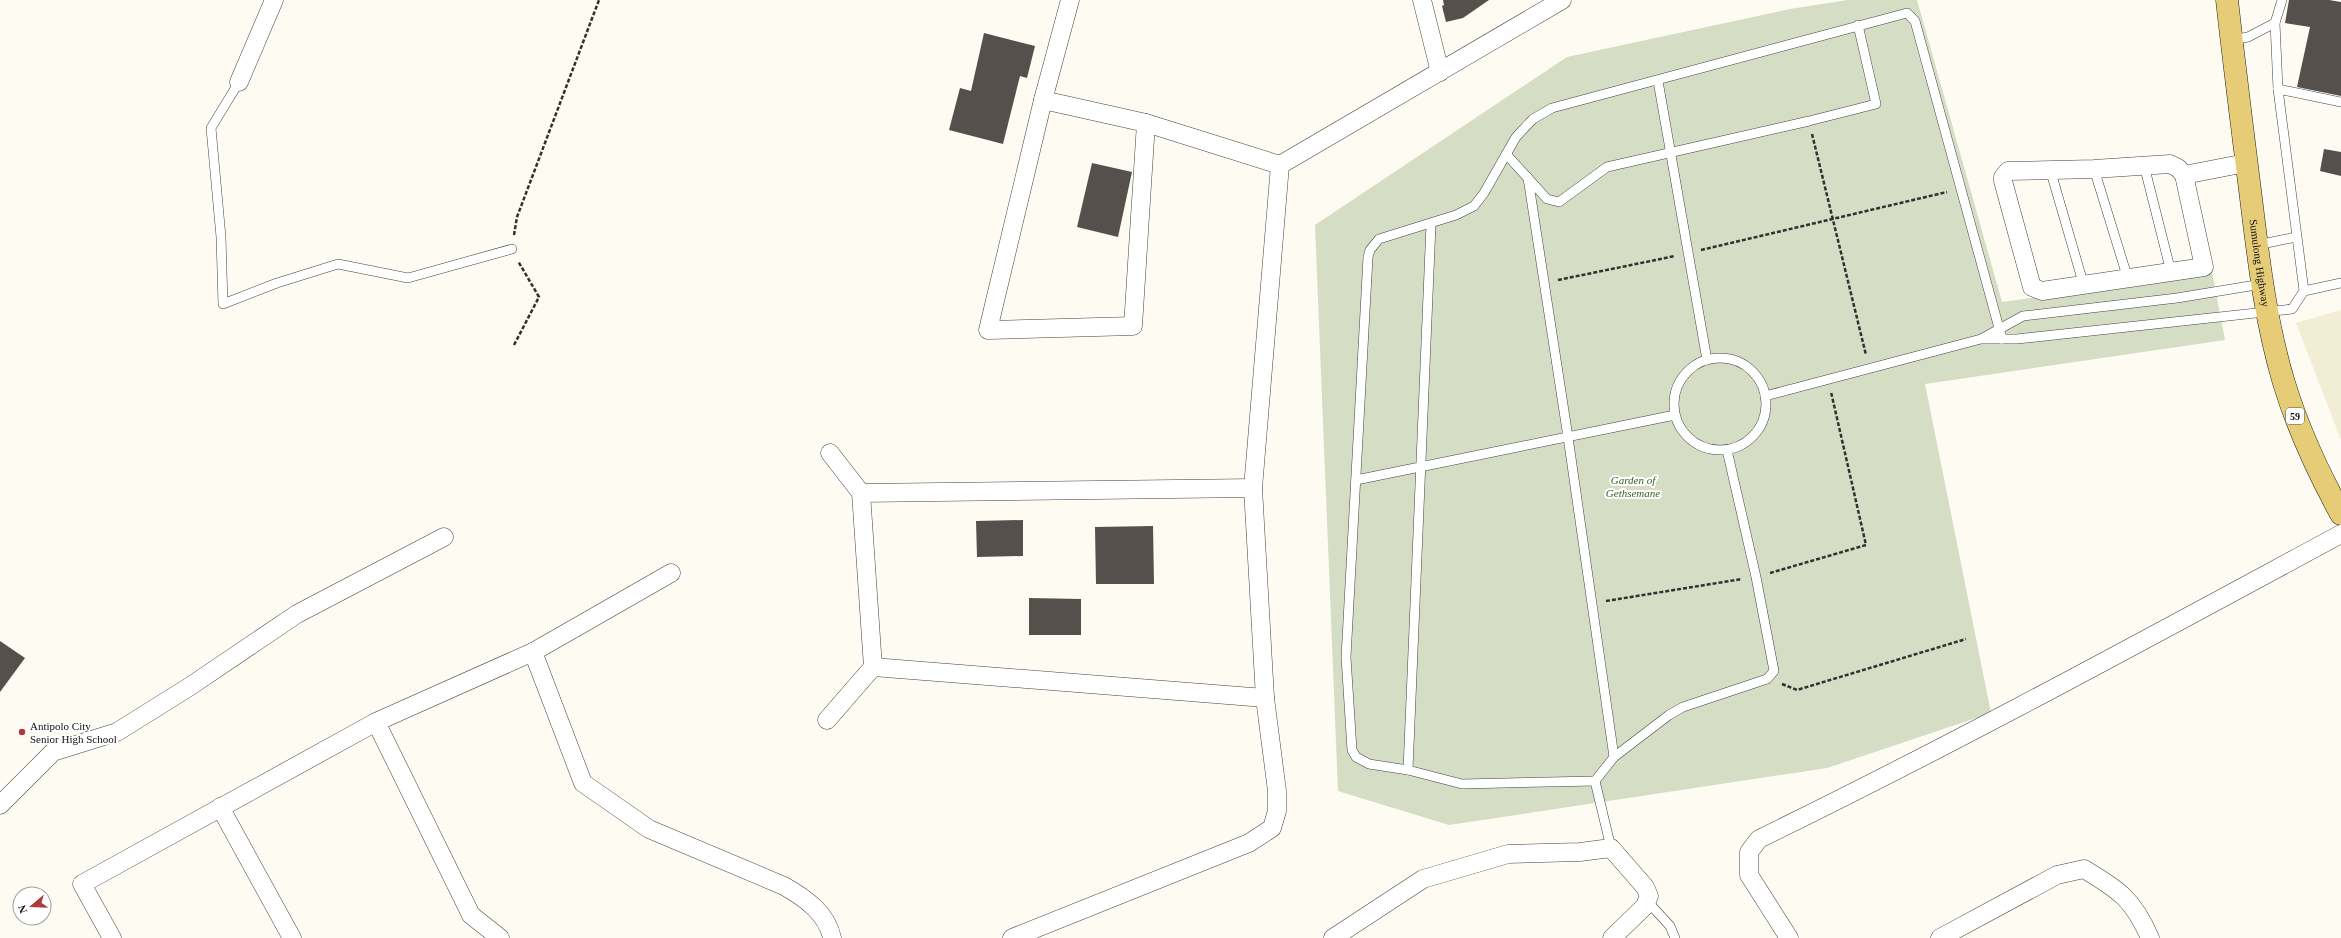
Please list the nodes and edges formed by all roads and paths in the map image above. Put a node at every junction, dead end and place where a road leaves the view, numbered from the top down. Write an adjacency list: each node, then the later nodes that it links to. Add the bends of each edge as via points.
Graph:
1 (274, 0): 13 (street)
2 (599, 0): 33 (path, via 517,217)
3 (1070, 0): 15 (street)
4 (1422, 0): 11 (street)
5 (1562, 0): 11 (street)
6 (2227, 0): 10 (main road, Sumulong Highway / 59)
7 (2282, 0): 8 (lane)
8 (2275, 23): 10 (lane, via 2248,37); 14 (lane)
9 (1858, 25): 12 (lane); 17 (lane, via 1876,104); 28 (lane, via 1907,13 1912,16)
10 (2231, 40): 21 (main road, Sumulong Highway / 59)
11 (1440, 72): 22 (street)
12 (1658, 81): 19 (lane); 20 (lane, via 1552,108 1532,119 1516,137)
13 (239, 82): 33 (lane, via 211,128 221,237 223,304 277,283 338,264 408,278)
14 (2278, 89): 16 (lane); 31 (lane)
15 (1043, 100): 18 (street); 18 (street, via 988,330 1133,326)
16 (2341, 102)
17 (1809, 121): 19 (lane); 29 (path)
18 (1146, 124): 22 (street)
19 (1670, 153): 27 (lane, via 1606,167 1559,202 1547,199); 34 (lane)
20 (1506, 154): 27 (lane); 30 (lane, via 1474,206)
21 (2246, 163): 26 (street); 32 (main road, Sumulong Highway / 59)
22 (1280, 165): 57 (street)
23 (2144, 165): 25 (street); 26 (street, via 2170,164); 35 (lane)
24 (2050, 169): 25 (street); 40 (lane); 40 (street, via 2011,170 2003,177 2030,282 2032,287 2042,291)
25 (2094, 169): 36 (lane)
26 (2184, 175): 35 (street, via 2204,267)
27 (1528, 178): 37 (lane)
28 (1962, 189): 29 (path); 43 (lane)
29 (1833, 220): 34 (path); 48 (path)
30 (1431, 224): 55 (lane); 56 (lane, via 1385,236 1370,250)
31 (2296, 237): 32 (lane); 41 (lane)
32 (2256, 245): 39 (main road, Sumulong Highway / 59)
33 (512, 249): 46 (path, via 538,297)
34 (1688, 253): 37 (path); 47 (lane)
35 (2171, 272): 36 (street)
36 (2128, 279): 40 (street)
37 (1544, 282): 52 (lane)
38 (2341, 283): 41 (lane)
39 (2262, 284): 42 (main road, Sumulong Highway / 59); 43 (lane, via 2177,298 2023,316)
40 (2084, 286)
41 (2304, 291): 42 (lane, via 2292,309)
42 (2266, 311): 45 (lane); 59 (main road, Sumulong Highway / 59, via 2283,382 2296,419 2322,480)
43 (2000, 329): 44 (lane); 45 (lane)
44 (1981, 339): 45 (lane); 48 (lane)
45 (2002, 339)
46 (514, 345)
47 (1707, 360): 50 (lane, via 1724,358 1743,364 1757,378); 51 (lane, via 1691,368 1679,381 1674,398)
48 (1870, 369): 49 (lane)
49 (1829, 380): 50 (lane); 63 (path, via 1866,545)
50 (1765, 396): 53 (lane, via 1764,416 1755,434 1742,444)
51 (1675, 415): 52 (lane); 53 (lane, via 1682,431 1694,443 1710,449)
52 (1568, 437): 55 (lane); 64 (lane)
53 (1727, 450): 63 (lane)
54 (830, 453): 58 (street)
55 (1421, 467): 56 (lane); 73 (lane)
56 (1356, 480): 73 (lane, via 1346,657 1350,743 1352,750 1362,761)
57 (1254, 488): 58 (street); 69 (street)
58 (861, 493): 67 (street)
59 (2341, 514)
60 (2341, 534): 87 (street, via 2040,696 1759,839 1749,852 1749,875)
61 (444, 537): 75 (street, via 297,614 117,732 53,752)
62 (671, 573): 66 (street)
63 (1756, 576): 64 (path); 68 (lane, via 1774,665)
64 (1592, 603): 72 (lane)
65 (1966, 639): 68 (path, via 1797,690 1784,686)
66 (534, 652): 71 (street); 82 (street, via 583,783 649,829 784,886 803,897 817,908)
67 (873, 667): 69 (street); 70 (street)
68 (1771, 676): 72 (lane, via 1669,714)
69 (1265, 698): 83 (street, via 1277,791 1277,811 1272,828 1249,843)
70 (827, 720)
71 (376, 722): 76 (street); 81 (street, via 470,914)
72 (1614, 757): 74 (lane)
73 (1408, 770): 74 (lane, via 1462,784)
74 (1595, 781): 77 (lane)
75 (0, 805)
76 (220, 808): 79 (street, via 82,884); 80 (street)
77 (1611, 848): 78 (street, via 1645,886 1648,891); 84 (street, via 1580,852 1508,854 1423,879)
78 (1648, 902): 85 (street); 86 (lane, via 1670,926)
79 (112, 938)
80 (292, 938)
81 (500, 938)
82 (832, 938)
83 (1012, 938)
84 (1333, 938)
85 (1612, 938)
86 (1675, 938)
87 (1789, 938)
88 (1940, 938): 89 (street, via 2057,875 2084,868 2117,889 2130,901)
89 (2150, 938)

